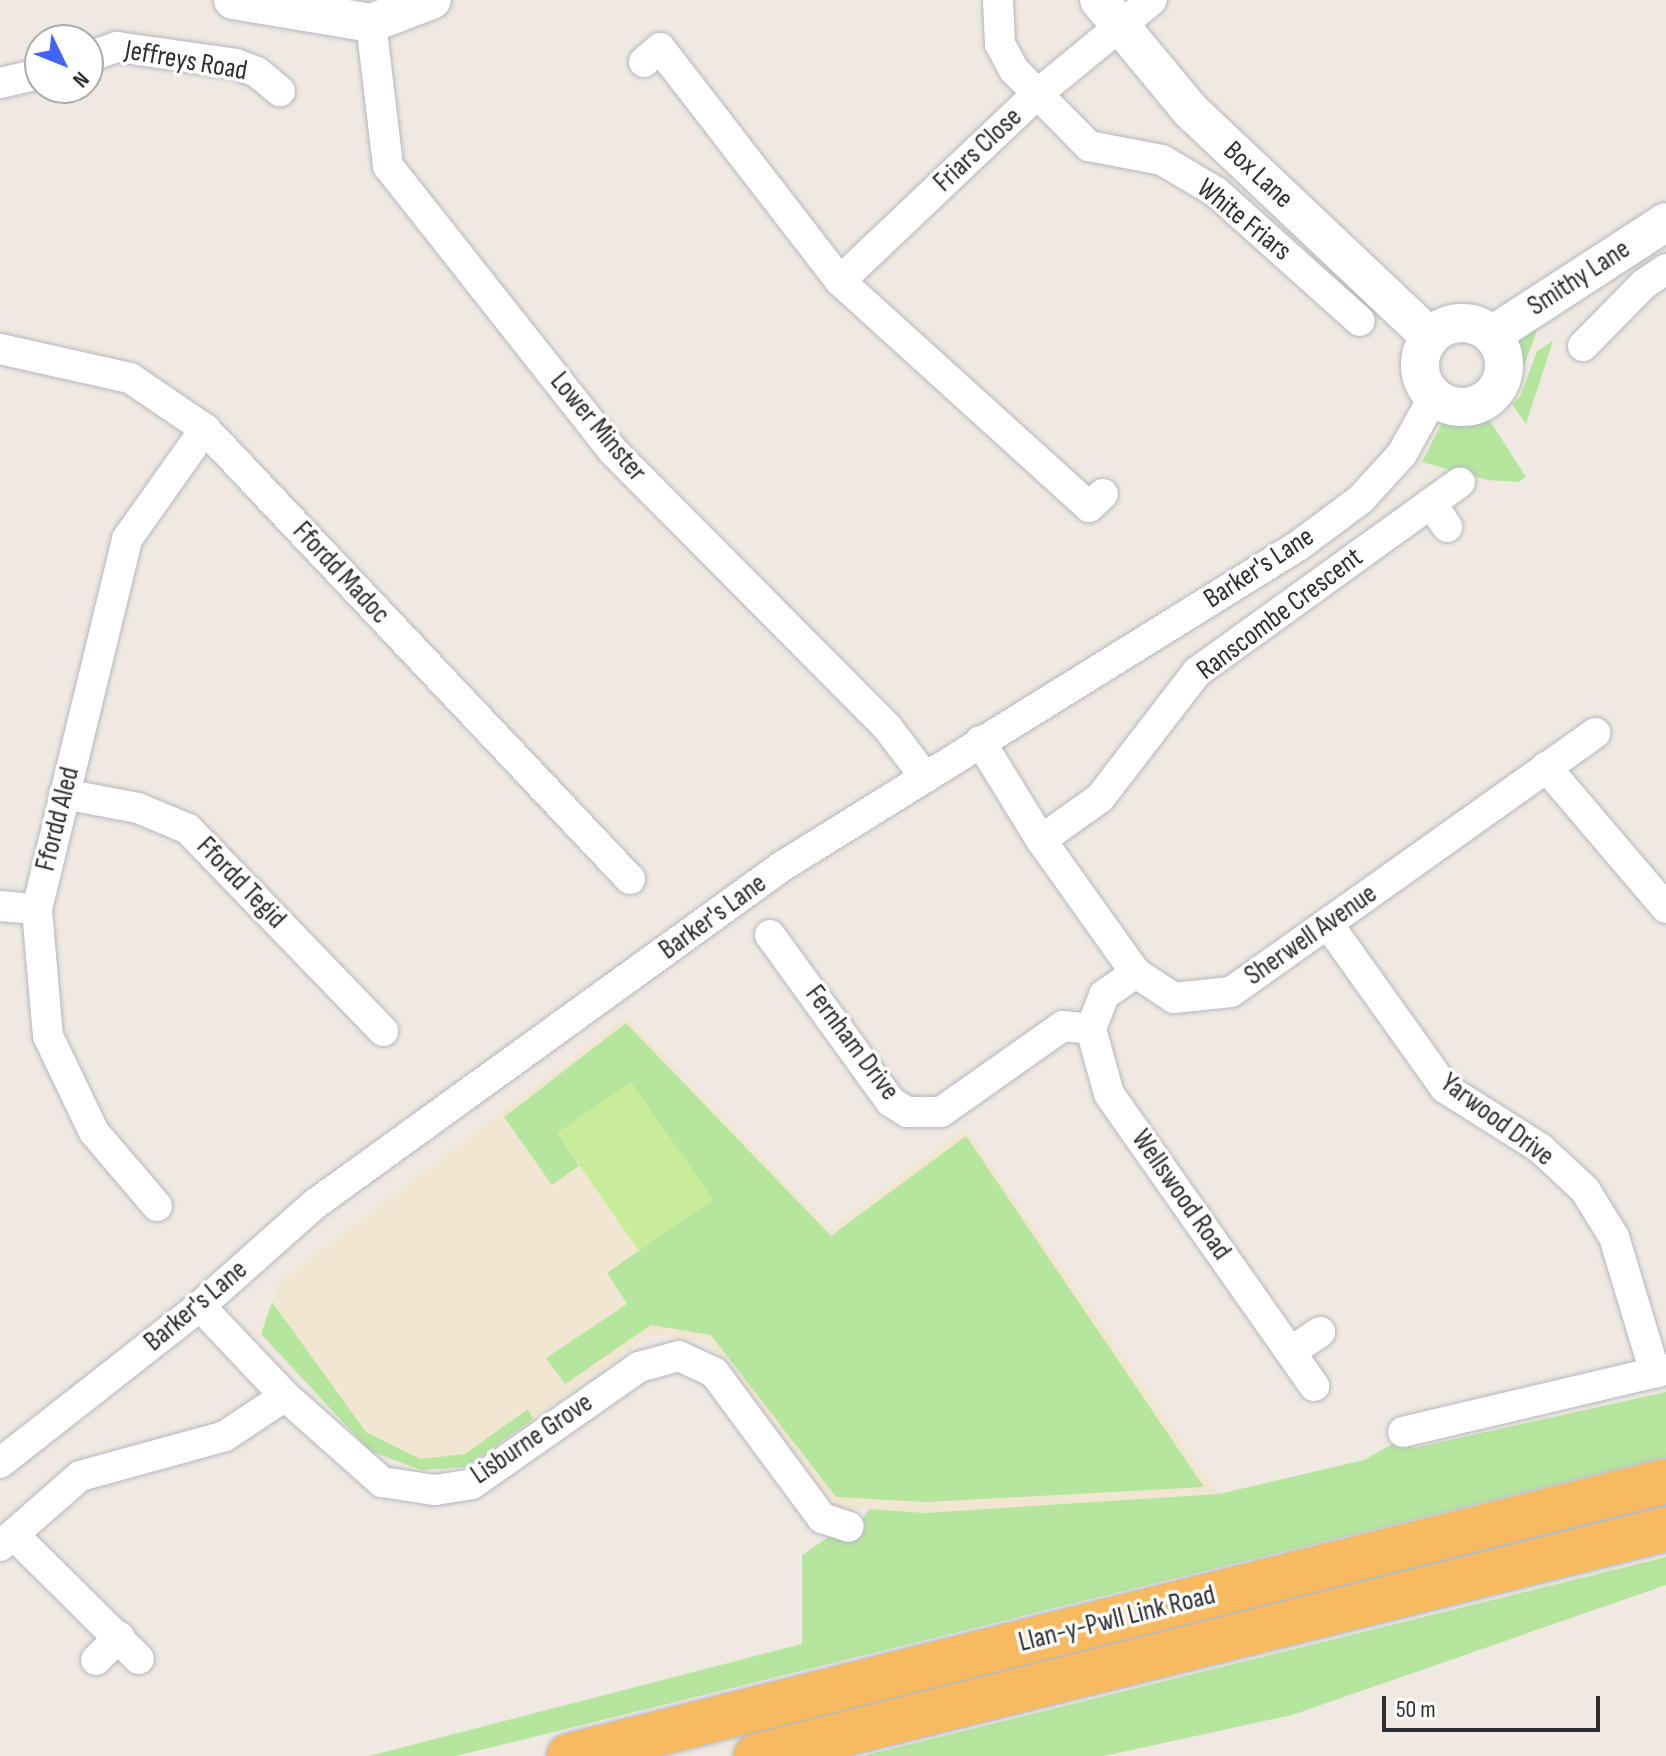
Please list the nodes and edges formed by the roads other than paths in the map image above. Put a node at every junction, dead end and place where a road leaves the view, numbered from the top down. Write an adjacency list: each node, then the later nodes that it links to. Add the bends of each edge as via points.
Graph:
1 (233, 0): 6 (street)
2 (432, 0): 6 (street)
3 (998, 0): 12 (street, White Friars, via 1000,44)
4 (1152, 0): 5 (street, Friars Close)
5 (1110, 13): 12 (street, Friars Close); 18 (street, Box Lane, via 1190,110)
6 (371, 23): 28 (street, Lower Minster, via 388,166 613,451 887,727)
7 (660, 46): 15 (street)
8 (104, 51): 11 (street, Jeffreys Road, via 117,47 236,64 257,72)
9 (24, 78): 10 (street)
10 (0, 83)
11 (280, 91)
12 (1035, 96): 15 (street, Friars Close); 16 (street, White Friars, via 1089,146 1162,160 1216,192)
13 (1666, 222): 17 (street, Smithy Lane)
14 (1666, 269): 19 (street, Smithy Lane)
15 (840, 281): 24 (street)
16 (1360, 321)
17 (1492, 335): 18 (street, via 1481,327 1454,323); 21 (street, via 1503,356 1495,391 1459,407)
18 (1430, 337): 21 (street, via 1423,348 1421,374)
19 (1583, 346)
20 (0, 349): 22 (street, Ffordd Madoc, via 130,378)
21 (1434, 396): 26 (street, Barker's Lane, via 1402,454 1361,499 1298,546)
22 (205, 429): 29 (street, Ffordd Aled, via 127,539); 31 (street, Ffordd Madoc)
23 (1460, 482): 30 (street, Ranscombe Crescent, via 1439,515 1197,672 1100,798)
24 (1088, 508)
25 (1595, 733): 27 (street, Sherwell Avenue)
26 (980, 741): 28 (street, Barker's Lane); 30 (street, Sherwell Avenue)
27 (1546, 767): 33 (street); 35 (street, Sherwell Avenue)
28 (925, 777): 41 (street, Barker's Lane, via 781,867 435,1114 315,1204)
29 (64, 794): 34 (street, Ffordd Aled); 39 (street, Ffordd Tegid, via 138,808 188,829)
30 (1041, 840): 37 (street, Sherwell Avenue)
31 (630, 879)
32 (0, 906): 34 (street)
33 (1666, 908)
34 (37, 909): 40 (street, Ffordd Aled, via 48,1036 94,1132)
35 (1328, 924): 37 (street, Sherwell Avenue, via 1231,992 1174,998); 44 (street, Yarwood Drive, via 1445,1088 1540,1148 1585,1190 1614,1237)
36 (770, 935): 38 (street, Fernham Drive, via 891,1102 907,1112 941,1112 1063,1026)
37 (1136, 973): 38 (street, via 1104,995)
38 (1091, 1029): 43 (street, Wellswood Road, via 1109,1094)
39 (383, 1031)
40 (157, 1206)
41 (200, 1306): 46 (street, Lisburne Grove); 48 (street, Barker's Lane)
42 (1320, 1332): 43 (street)
43 (1292, 1351): 45 (street, Wellswood Road)
44 (1660, 1372): 47 (street, Yarwood Drive)
45 (1314, 1386)
46 (285, 1396): 50 (street, Lisburne Grove, via 382,1482 435,1490 472,1484 639,1367 679,1356 714,1372 822,1518); 52 (street, via 225,1436 80,1476)
47 (1417, 1421)
48 (0, 1463)
49 (1666, 1481): 54 (highway, Llan-y-Pwll Link Road)
50 (849, 1527)
51 (1666, 1529): 55 (highway, Llan-y-Pwll Link Road)
52 (7, 1540): 53 (street, via 129,1648)
53 (96, 1660)
54 (569, 1756)
55 (756, 1756)

